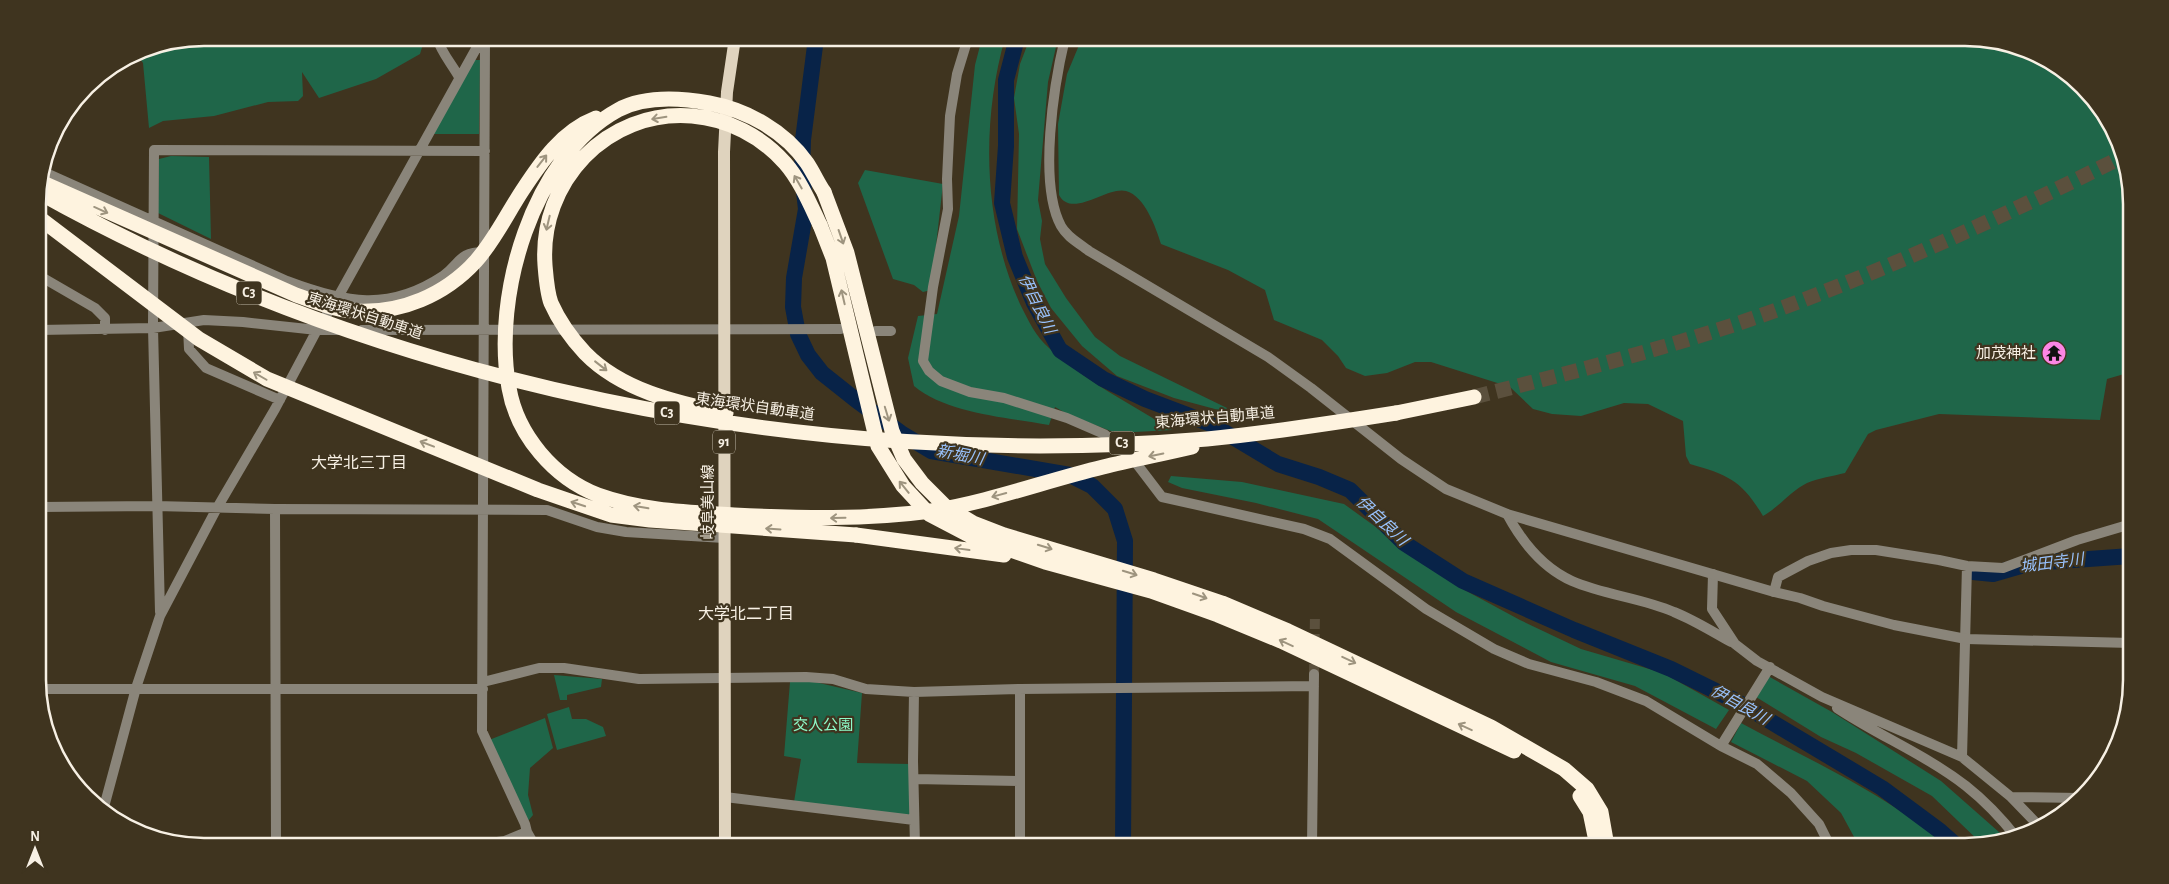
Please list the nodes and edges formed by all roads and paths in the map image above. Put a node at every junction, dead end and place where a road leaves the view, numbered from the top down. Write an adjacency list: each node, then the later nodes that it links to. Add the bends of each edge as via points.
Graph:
1 (440, 47): 7 (street)
2 (478, 47): 7 (street)
3 (483, 47): 10 (street)
4 (734, 47): 25 (main road, 岐阜美山線 / 91, via 727,92 724,152)
5 (965, 47): 62 (street, via 950,116 948,209 923,361 929,371 941,381 970,392 1004,398 1067,418 1104,434 1130,455 1162,497 1304,529 1330,539 1426,609 1494,649 1529,664 1596,682 1646,701)
6 (1063, 47): 38 (street, via 1051,136 1051,182 1054,209 1066,234 1089,251 1268,357 1401,459 1446,489)
7 (459, 77): 9 (street)
8 (619, 109): 12 (highway, one-way to 8, bridge, via 296,295 354,312 386,310 433,296 459,277 477,260 552,149 566,135); 31 (highway, one-way to 8, bridge, via 1103,467 975,502 892,516 805,518 661,510 626,504 594,493 560,473 542,456 525,430 509,388 506,327 515,269 538,198 567,154); 43 (highway, one-way to 43, bridge, via 644,102 700,101 738,111 774,131 792,146 807,162 824,192 847,253 874,368 892,431 904,459 945,506 973,523)
9 (417, 151): 10 (street); 14 (street, via 154,150); 18 (street)
10 (485, 151): 16 (street)
11 (49, 174): 14 (street)
12 (48, 185)
13 (47, 197): 32 (highway, 東海環状自動車道 / C3, bridge, via 122,237 273,303 370,338 568,393 663,412)
14 (154, 221): 18 (street, via 287,281); 20 (street)
15 (47, 224): 41 (highway, one-way to 15, bridge, via 856,535 611,515 538,490 266,379 200,339)
16 (484, 252): 18 (street, via 470,252 445,274 407,296 366,300); 21 (street)
17 (47, 280): 23 (street, via 95,308 105,318)
18 (338, 297): 24 (street)
19 (187, 322): 20 (street); 24 (street, via 243,322); 30 (street, via 189,348 206,368)
20 (153, 328): 23 (street); 33 (street)
21 (482, 329): 24 (street); 25 (street); 37 (street)
22 (47, 330): 23 (street)
23 (105, 330)
24 (317, 330): 30 (street)
25 (724, 330): 26 (street); 40 (main road, 岐阜美山線 / 91)
26 (840, 330)
27 (876, 330): 28 (street)
28 (891, 331)
29 (1474, 397): 31 (highway, 東海環状自動車道 / C3, bridge, via 1396,413)
30 (280, 400): 35 (street)
31 (1255, 433): 32 (highway, 東海環状自動車道 / C3, bridge, via 1174,441 1047,444)
32 (872, 442): 32 (highway, one-way to 32, bridge, via 858,362 833,258 796,177 768,146 734,126 707,118 681,116 642,122 612,134 591,150 571,171 557,196 543,245 551,302 566,331 586,354 637,388 668,400); 41 (highway, one-way to 32, via 971,536 929,514 903,486)
33 (156, 506): 34 (street); 35 (street); 47 (street)
34 (46, 507)
35 (217, 508): 36 (street); 47 (street)
36 (275, 509): 37 (street); 59 (street)
37 (483, 509): 40 (street, via 547,510 596,527 626,532); 54 (street)
38 (1506, 514): 44 (street); 50 (street, via 1530,549 1572,581 1674,612)
39 (2123, 526): 42 (street, via 2003,568)
40 (724, 538): 53 (main road, 岐阜美山線 / 91)
41 (1045, 562): 43 (highway)
42 (1967, 566): 46 (street, via 1876,550 1851,550 1808,561 1778,577); 48 (street)
43 (1104, 572): 45 (highway)
44 (1713, 574): 46 (street); 50 (street, via 1712,609)
45 (1152, 586): 75 (highway, one-way to 45, via 1590,812 1579,795 1530,758 1282,641); 76 (highway, one-way to 76, via 1222,604 1288,631 1535,751 1564,769 1587,790 1601,812)
46 (1774, 592): 48 (street, via 1894,625)
47 (160, 616): 57 (street)
48 (1966, 639): 49 (street); 63 (street)
49 (2123, 643)
50 (1735, 644): 51 (street)
51 (1767, 671): 61 (street); 62 (street)
52 (1314, 674): 55 (street)
53 (725, 678): 54 (street, via 639,678 539,668); 60 (street, via 806,677 866,689); 66 (main road, 岐阜美山線 / 91)
54 (483, 685): 59 (street); 73 (street, via 482,731)
55 (1314, 686): 58 (street); 74 (street)
56 (47, 688): 57 (street)
57 (136, 688): 59 (street); 69 (street)
58 (1020, 689): 60 (street); 65 (street)
59 (274, 690): 78 (street)
60 (914, 692): 64 (street)
61 (1822, 697): 63 (street); 72 (street, via 1966,786)
62 (1723, 743): 77 (street, via 1757,764 1791,793 1819,824)
63 (1962, 757): 67 (street)
64 (914, 779): 65 (street); 70 (street)
65 (1019, 781): 83 (street)
66 (725, 797): 70 (street); 81 (main road, 岐阜美山線 / 91)
67 (2011, 797): 68 (street); 71 (street)
68 (2069, 798)
69 (105, 802)
70 (914, 820): 82 (street)
71 (2034, 821)
72 (2011, 830)
73 (527, 832): 79 (street); 80 (street)
74 (1312, 837)
75 (1595, 837)
76 (1605, 837)
77 (1826, 837)
78 (276, 838)
79 (512, 838)
80 (531, 838)
81 (725, 838)
82 (915, 838)
83 (1020, 838)

